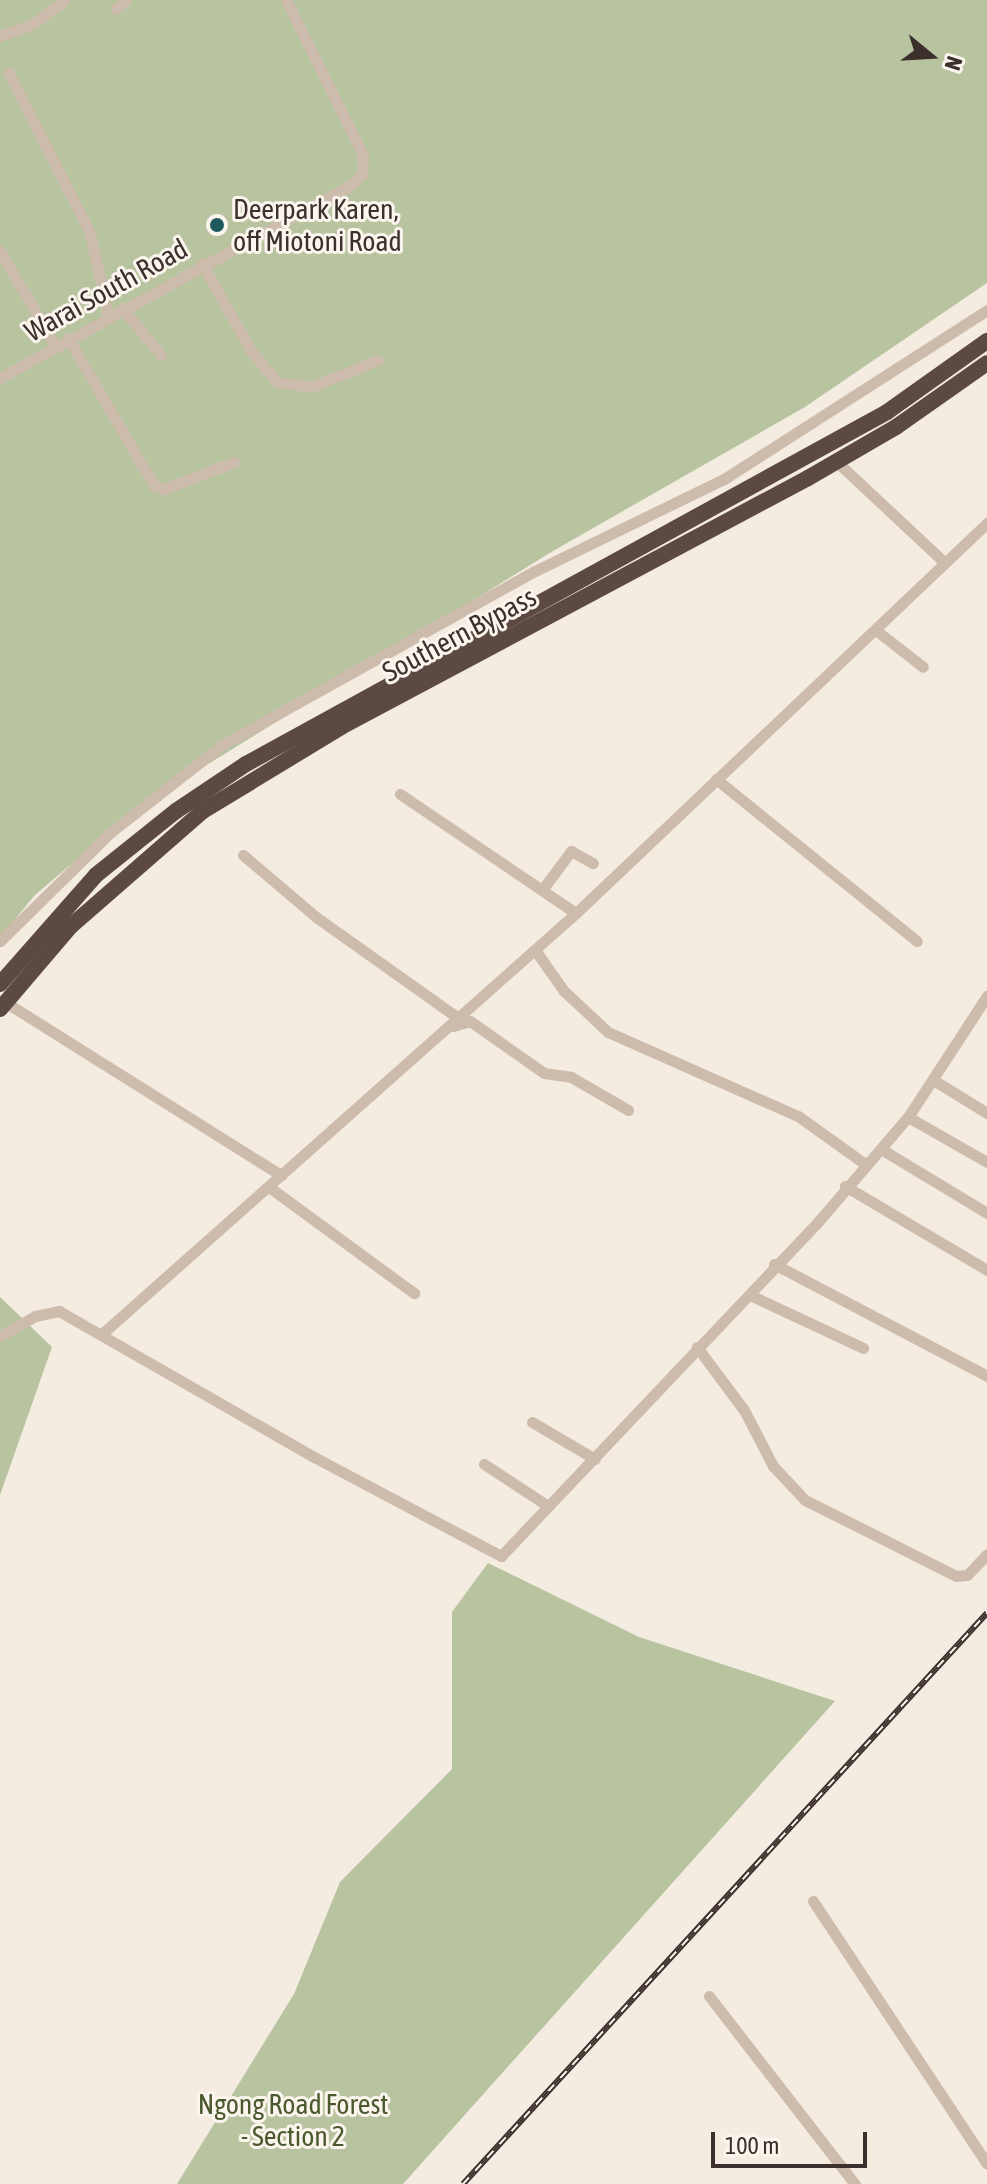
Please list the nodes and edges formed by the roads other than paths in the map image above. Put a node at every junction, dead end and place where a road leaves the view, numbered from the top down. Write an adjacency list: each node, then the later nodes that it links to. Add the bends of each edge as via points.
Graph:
1 (65, 0): 5 (street, via 33,24)
2 (126, 0): 4 (street)
3 (286, 0): 8 (street, Warai South Road, via 363,155 362,175)
4 (116, 9)
5 (0, 36)
6 (9, 73): 11 (street, via 90,233)
7 (0, 251): 14 (street)
8 (202, 263): 9 (street, Warai South Road); 16 (street, via 251,351 277,382 311,387)
9 (122, 308): 11 (street, Warai South Road); 15 (street)
10 (987, 310): 31 (street, via 724,479 535,571 222,745 111,832)
11 (108, 316): 12 (street, Warai South Road)
12 (68, 338): 14 (street, Warai South Road); 20 (street, via 154,486 164,489)
13 (987, 341): 34 (highway, Southern Bypass, via 887,412 246,764 96,875)
14 (55, 345): 18 (street, Warai South Road)
15 (161, 355)
16 (378, 360)
17 (987, 363): 19 (highway, Southern Bypass)
18 (0, 378)
19 (836, 461): 22 (street); 36 (highway, Southern Bypass, via 341,727 203,811 71,926)
20 (234, 462)
21 (987, 523): 22 (street)
22 (945, 563): 23 (street)
23 (877, 631): 24 (street); 25 (street)
24 (923, 667)
25 (716, 779): 30 (street); 32 (street)
26 (400, 794): 29 (street)
27 (243, 855): 37 (street, via 316,917)
28 (593, 863): 29 (street, via 571,851)
29 (542, 890): 30 (street)
30 (576, 913): 33 (street)
31 (0, 941)
32 (917, 941)
33 (535, 950): 37 (street); 45 (street, via 564,991 608,1032 819,1126)
34 (0, 984)
35 (987, 996): 39 (street)
36 (3, 1005): 46 (street)
37 (458, 1018): 38 (street)
38 (448, 1027): 40 (street, via 470,1021 544,1073 571,1077); 46 (street)
39 (935, 1081): 41 (street); 42 (street)
40 (628, 1110)
41 (987, 1113)
42 (908, 1117): 43 (street); 44 (street)
43 (881, 1149): 45 (street); 49 (street)
44 (987, 1162)
45 (865, 1164): 47 (street)
46 (281, 1175): 48 (street)
47 (845, 1186): 50 (street, via 817,1223); 51 (street)
48 (269, 1187): 52 (street); 54 (street)
49 (987, 1213)
50 (774, 1264): 53 (street); 58 (street)
51 (987, 1270)
52 (414, 1293)
53 (750, 1295): 56 (street); 57 (street)
54 (104, 1332): 55 (street, via 55,1310); 62 (street, via 314,1457 497,1556 507,1552)
55 (0, 1336)
56 (697, 1347): 60 (street); 63 (street, via 744,1410 773,1466 805,1500 956,1576 967,1575)
57 (863, 1348)
58 (987, 1376)
59 (532, 1422): 60 (street)
60 (595, 1459): 62 (street)
61 (484, 1464): 62 (street)
62 (548, 1506)
63 (987, 1554)
64 (813, 1901): 66 (street)
65 (709, 1996): 67 (street)
66 (987, 2164)
67 (855, 2184)

